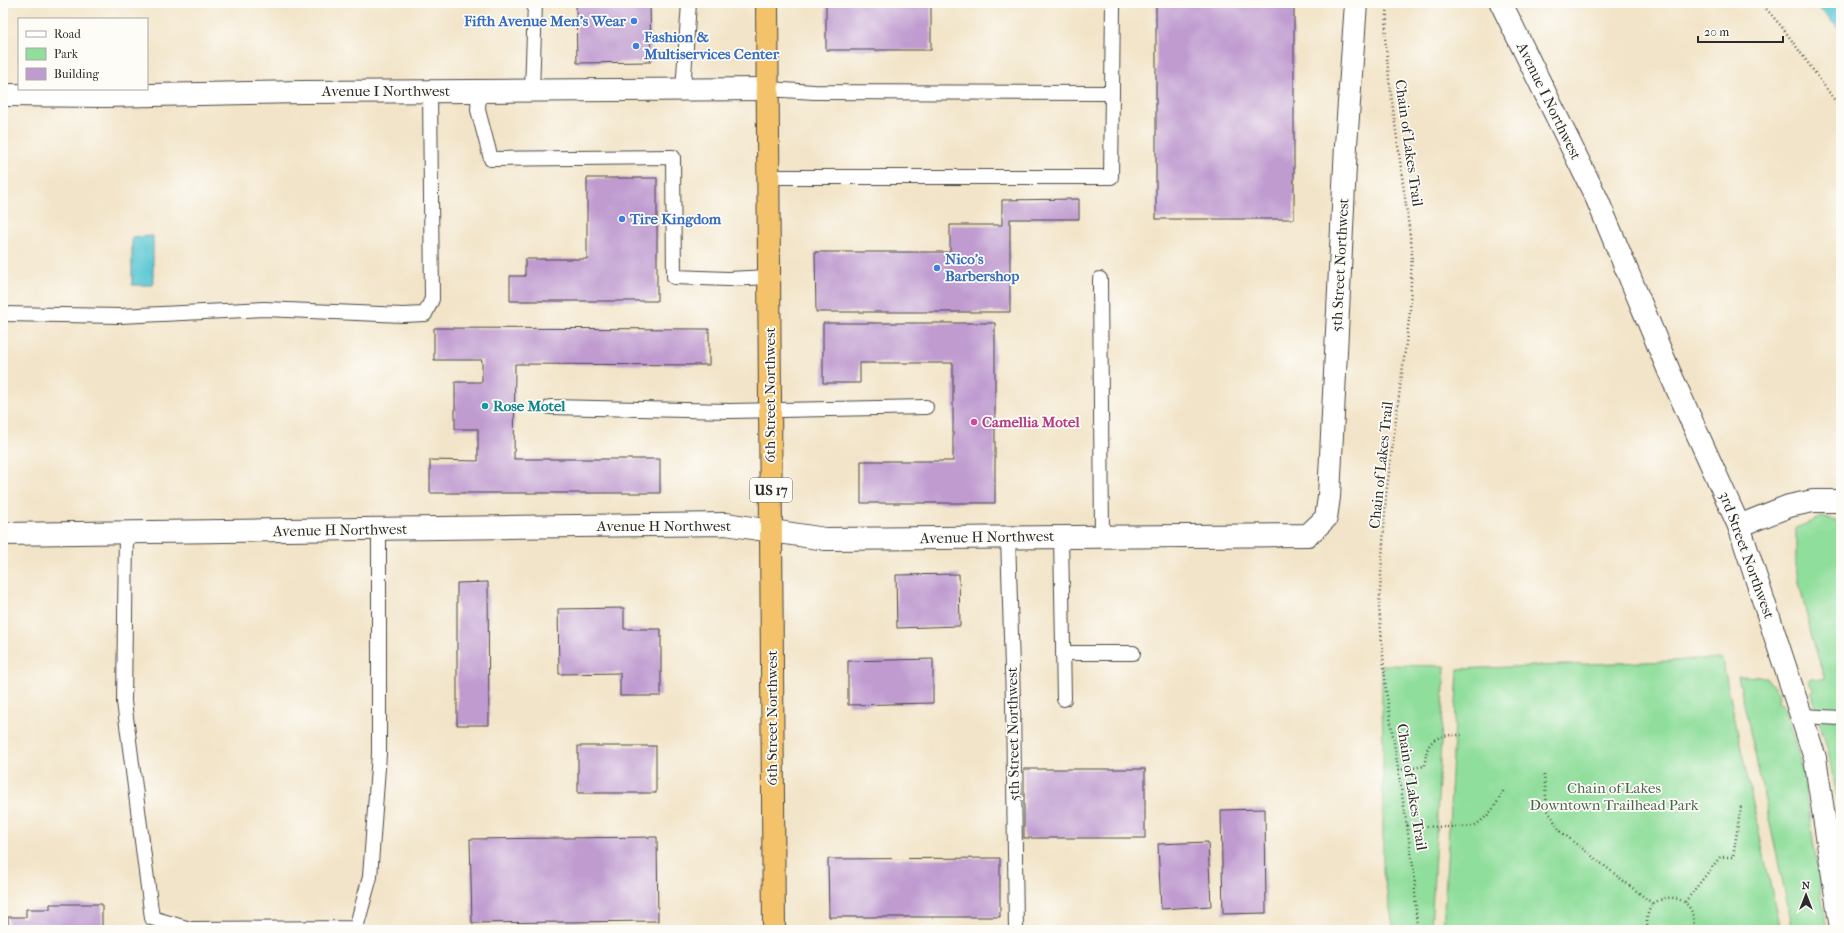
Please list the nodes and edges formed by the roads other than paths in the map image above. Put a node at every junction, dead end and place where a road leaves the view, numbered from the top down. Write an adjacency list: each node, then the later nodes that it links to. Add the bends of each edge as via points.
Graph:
1 (535, 3): 11 (lane)
2 (689, 3): 8 (lane)
3 (767, 3): 7 (highway, 6th Street Northwest / US 17)
4 (1113, 3): 12 (lane)
5 (1356, 3): 23 (street, 5th Street Northwest, via 1346,145 1329,497 1326,518)
6 (1501, 3): 15 (street, Avenue I Northwest)
7 (768, 89): 8 (street, Avenue I Northwest); 12 (lane, via 822,92); 14 (highway, 6th Street Northwest / US 17)
8 (683, 90): 11 (street, Avenue I Northwest)
9 (430, 91): 10 (street, Avenue I Northwest); 13 (street, Avenue I Northwest); 18 (lane, via 432,299 425,314 264,309 120,316)
10 (479, 91): 11 (street, Avenue I Northwest); 16 (lane, via 478,110 490,159 673,157 674,277)
11 (532, 91)
12 (1112, 92): 14 (lane, via 1111,177)
13 (3, 95)
14 (769, 177): 16 (highway, 6th Street Northwest / US 17)
15 (1598, 199): 24 (street, 3rd Street Northwest, via 1669,371)
16 (770, 277): 21 (highway, 6th Street Northwest / US 17)
17 (1100, 279): 29 (lane)
18 (3, 314)
19 (550, 406): 21 (lane)
20 (926, 407): 21 (lane)
21 (770, 410): 26 (highway, 6th Street Northwest / US 17)
22 (1841, 501): 24 (street, via 1789,506)
23 (1319, 524): 29 (street, Avenue H Northwest, via 1308,535)
24 (1739, 526): 35 (street, 3rd Street Northwest)
25 (379, 530): 26 (street, Avenue H Northwest, via 726,524); 27 (street, Avenue H Northwest); 38 (lane, via 379,754 370,877)
26 (771, 531): 30 (street, Avenue H Northwest, via 825,539); 39 (highway, 6th Street Northwest / US 17)
27 (126, 533): 28 (street, Avenue H Northwest); 38 (lane, via 124,702 152,918 190,929)
28 (3, 534)
29 (1102, 536): 31 (street, Avenue H Northwest)
30 (1008, 537): 31 (street, Avenue H Northwest); 40 (lane, 5th Street Northwest)
31 (1061, 537): 32 (lane)
32 (1063, 653): 33 (lane); 34 (lane)
33 (1133, 653)
34 (1064, 699)
35 (1802, 716): 36 (lane); 37 (street, 3rd Street Northwest, via 1815,758)
36 (1841, 718)
37 (1841, 928)
38 (357, 929)
39 (774, 930)
40 (1016, 930)

